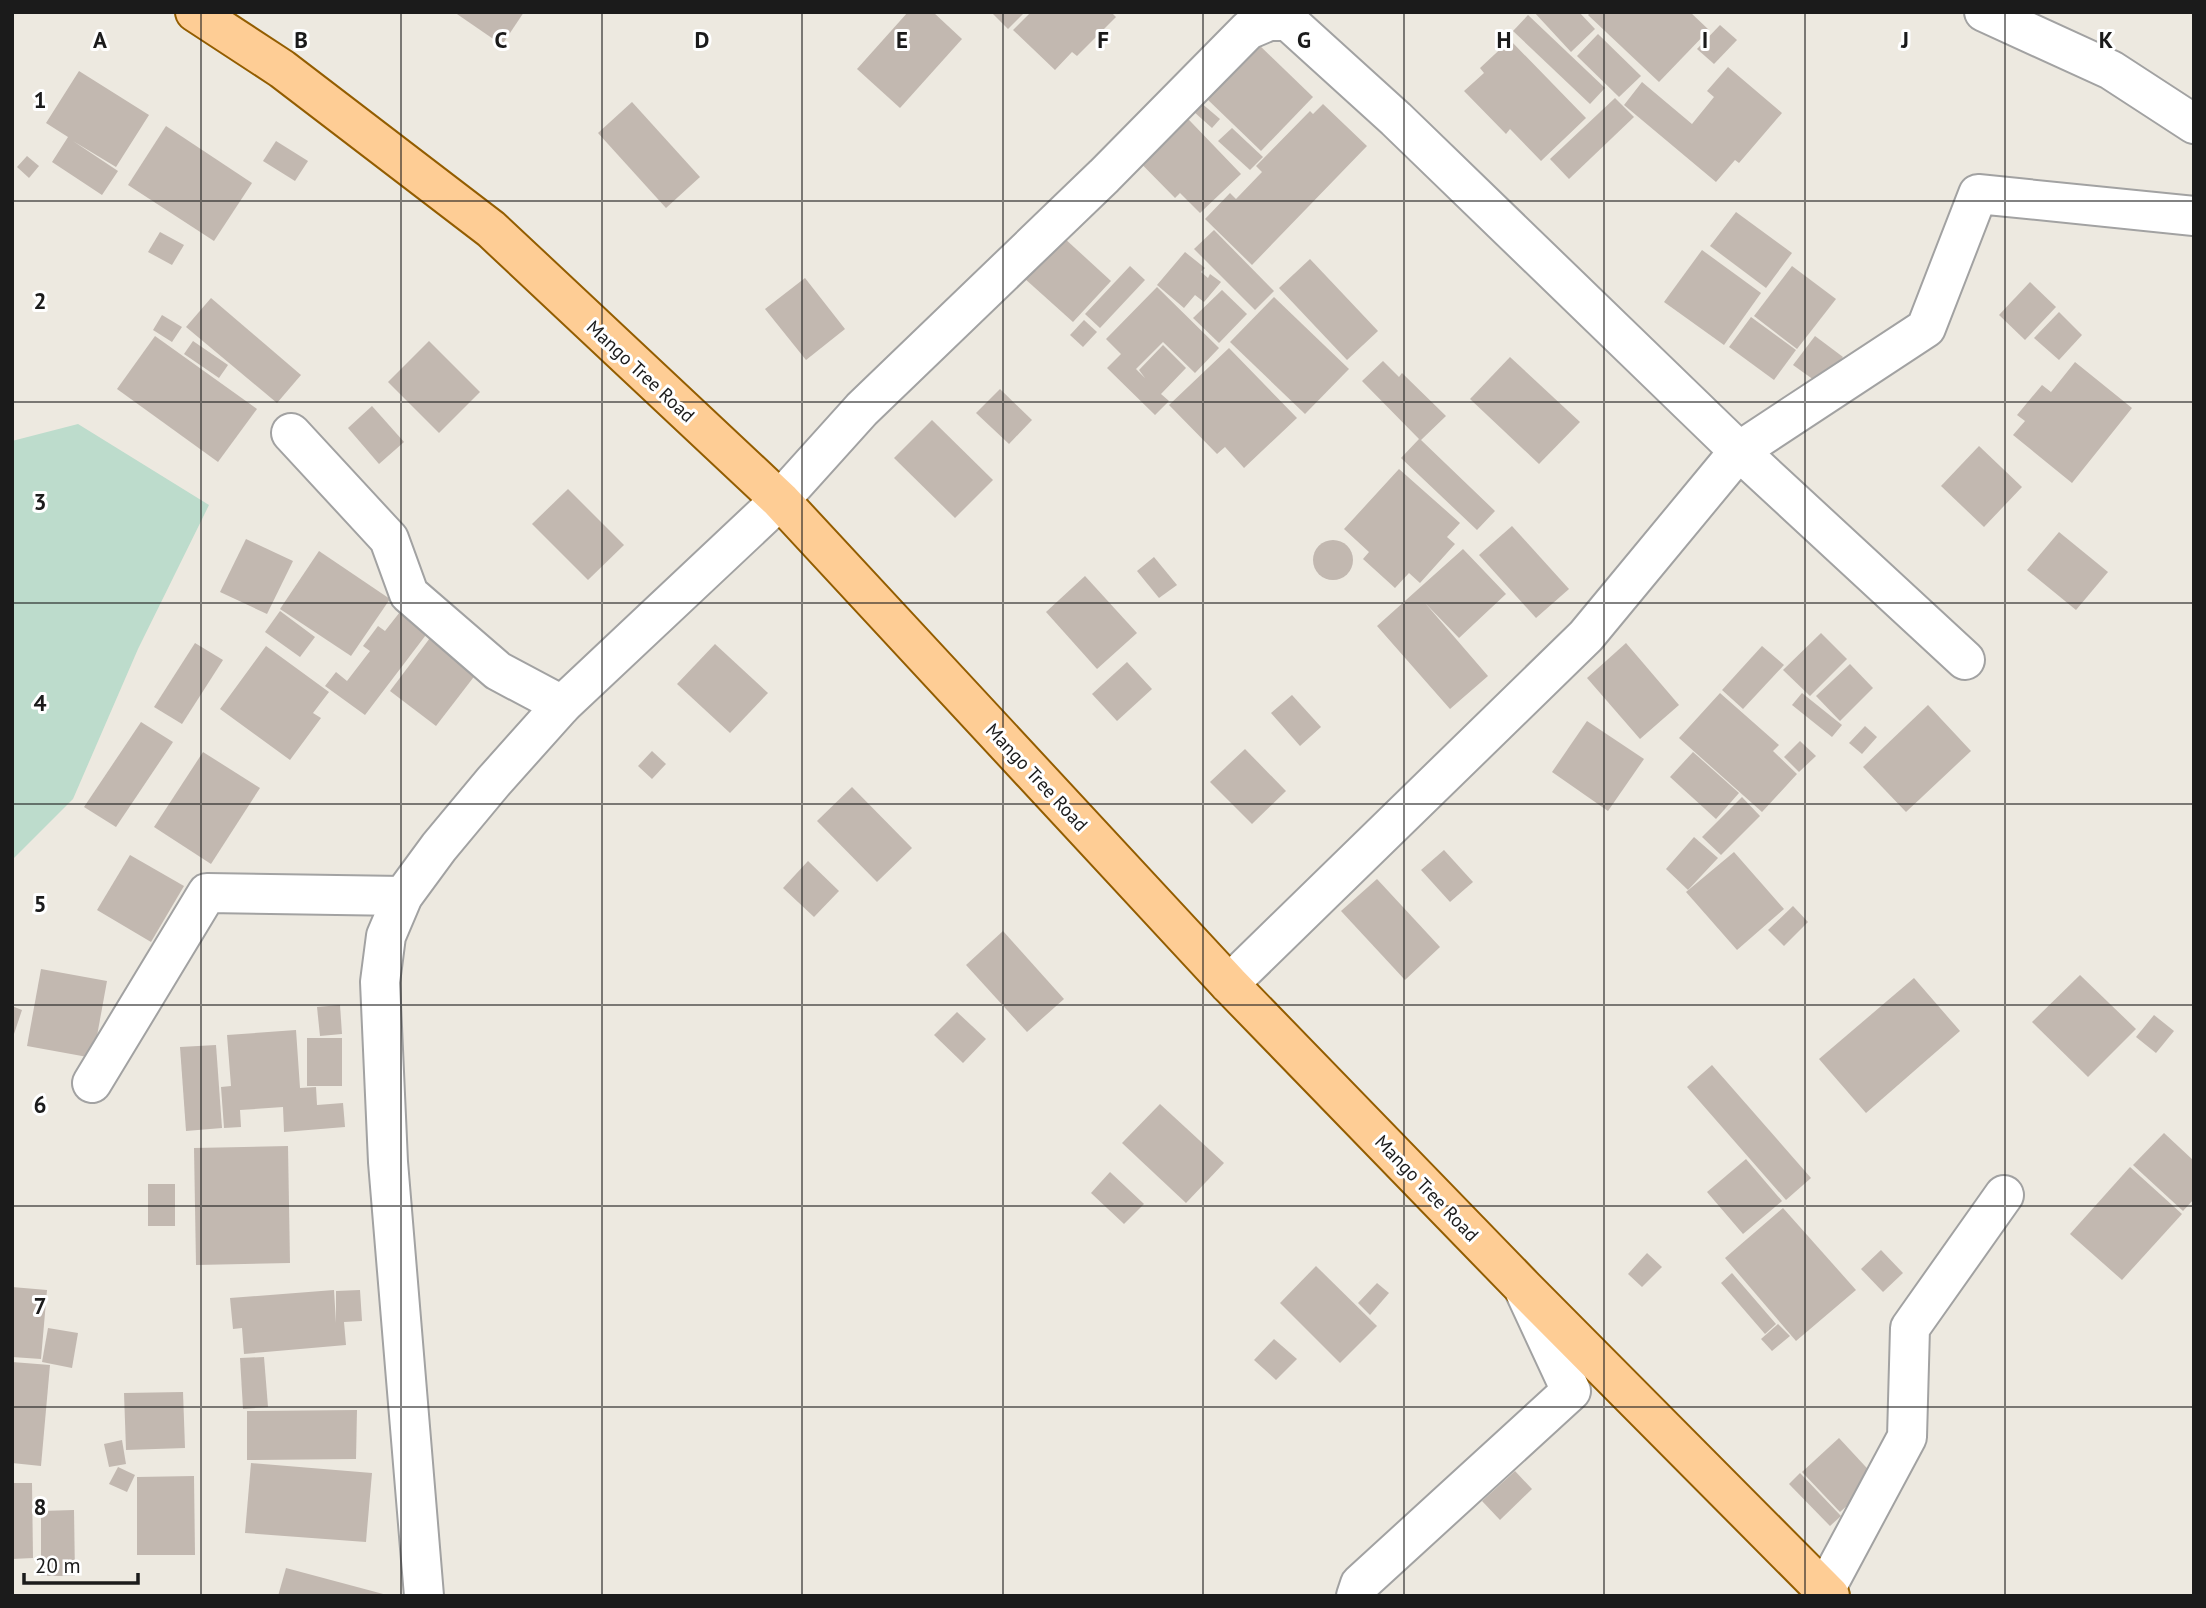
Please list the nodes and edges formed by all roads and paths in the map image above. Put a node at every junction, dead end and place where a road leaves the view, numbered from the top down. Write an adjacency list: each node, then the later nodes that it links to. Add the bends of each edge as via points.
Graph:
1 (195, 12): 7 (main road, Mango Tree Road, via 282,69 491,229)
2 (1984, 12): 3 (street, via 2111,70)
3 (2194, 124)
4 (2194, 216): 6 (street, via 1978,194 1926,328)
5 (291, 433): 9 (street, via 389,539 409,594 498,671)
6 (1739, 450): 7 (street, via 1396,118 1288,22 1269,22 1248,30 1229,47 1104,176 862,410); 8 (street); 11 (street, via 1577,646)
7 (780, 500): 9 (street); 11 (main road, Mango Tree Road)
8 (1965, 660)
9 (562, 705): 10 (street, via 478,800)
10 (403, 896): 12 (street, via 207,893); 16 (street, via 386,936 380,982 388,1162)
11 (1229, 984): 14 (main road, Mango Tree Road)
12 (92, 1083)
13 (2004, 1195): 15 (street, via 1910,1328 1907,1437)
14 (1523, 1287): 15 (main road, Mango Tree Road); 17 (street, via 1572,1391 1360,1584)
15 (1828, 1593)
16 (424, 1596)
17 (1356, 1596)

